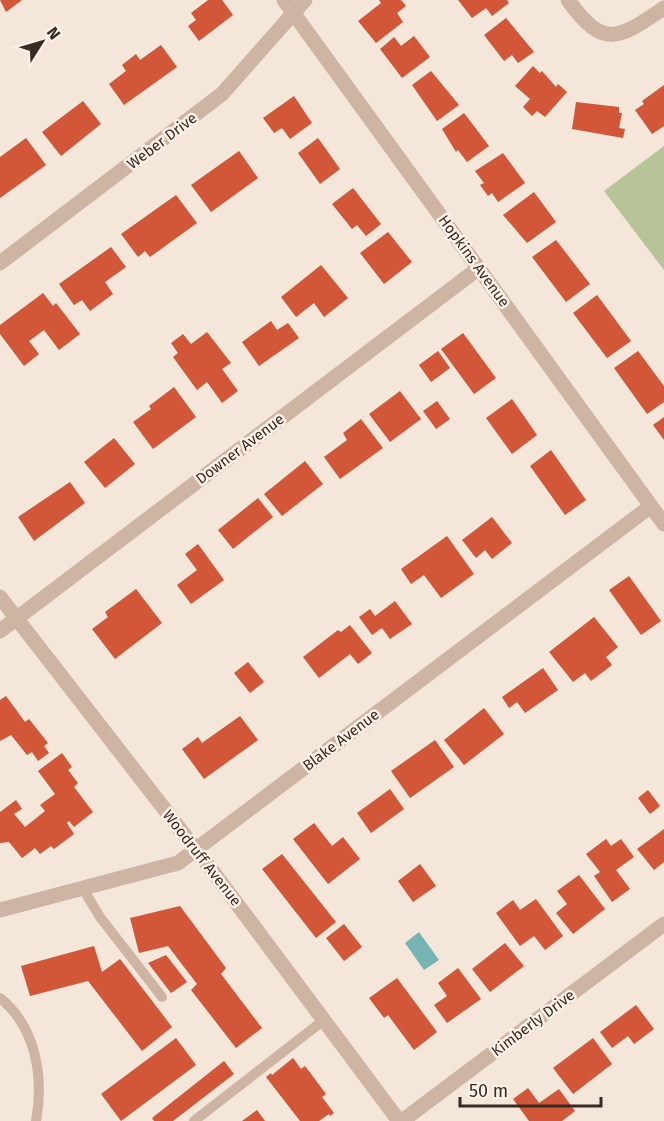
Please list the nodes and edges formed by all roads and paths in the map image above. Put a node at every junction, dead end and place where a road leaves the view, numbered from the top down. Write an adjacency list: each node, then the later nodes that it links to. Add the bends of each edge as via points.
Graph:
1 (305, 0): 3 (street, Weber Drive)
2 (568, 0): 4 (street, via 591,28 604,34 631,30)
3 (288, 6): 5 (street, Weber Drive, via 277,34 209,105); 6 (street, Hopkins Avenue)
4 (664, 8)
5 (0, 263)
6 (479, 268): 7 (street, Hopkins Avenue); 10 (street, Downer Avenue)
7 (651, 506): 8 (street, Hopkins Avenue); 12 (street, Blake Avenue)
8 (664, 524)
9 (0, 597): 10 (street, Woodruff Avenue)
10 (17, 618): 11 (street, Downer Avenue); 12 (street, Woodruff Avenue)
11 (0, 631)
12 (195, 852): 13 (street, Blake Avenue, via 178,863); 18 (street, Woodruff Avenue)
13 (83, 888): 14 (street, Blake Avenue); 16 (lane, via 100,917)
14 (0, 910)
15 (664, 924): 21 (street, Kimberly Drive)
16 (162, 997)
17 (0, 998): 19 (lane, via 13,1008 30,1035 37,1063)
18 (324, 1020): 20 (lane); 21 (street, Woodruff Avenue)
19 (36, 1121)
20 (194, 1121)
21 (400, 1121)

